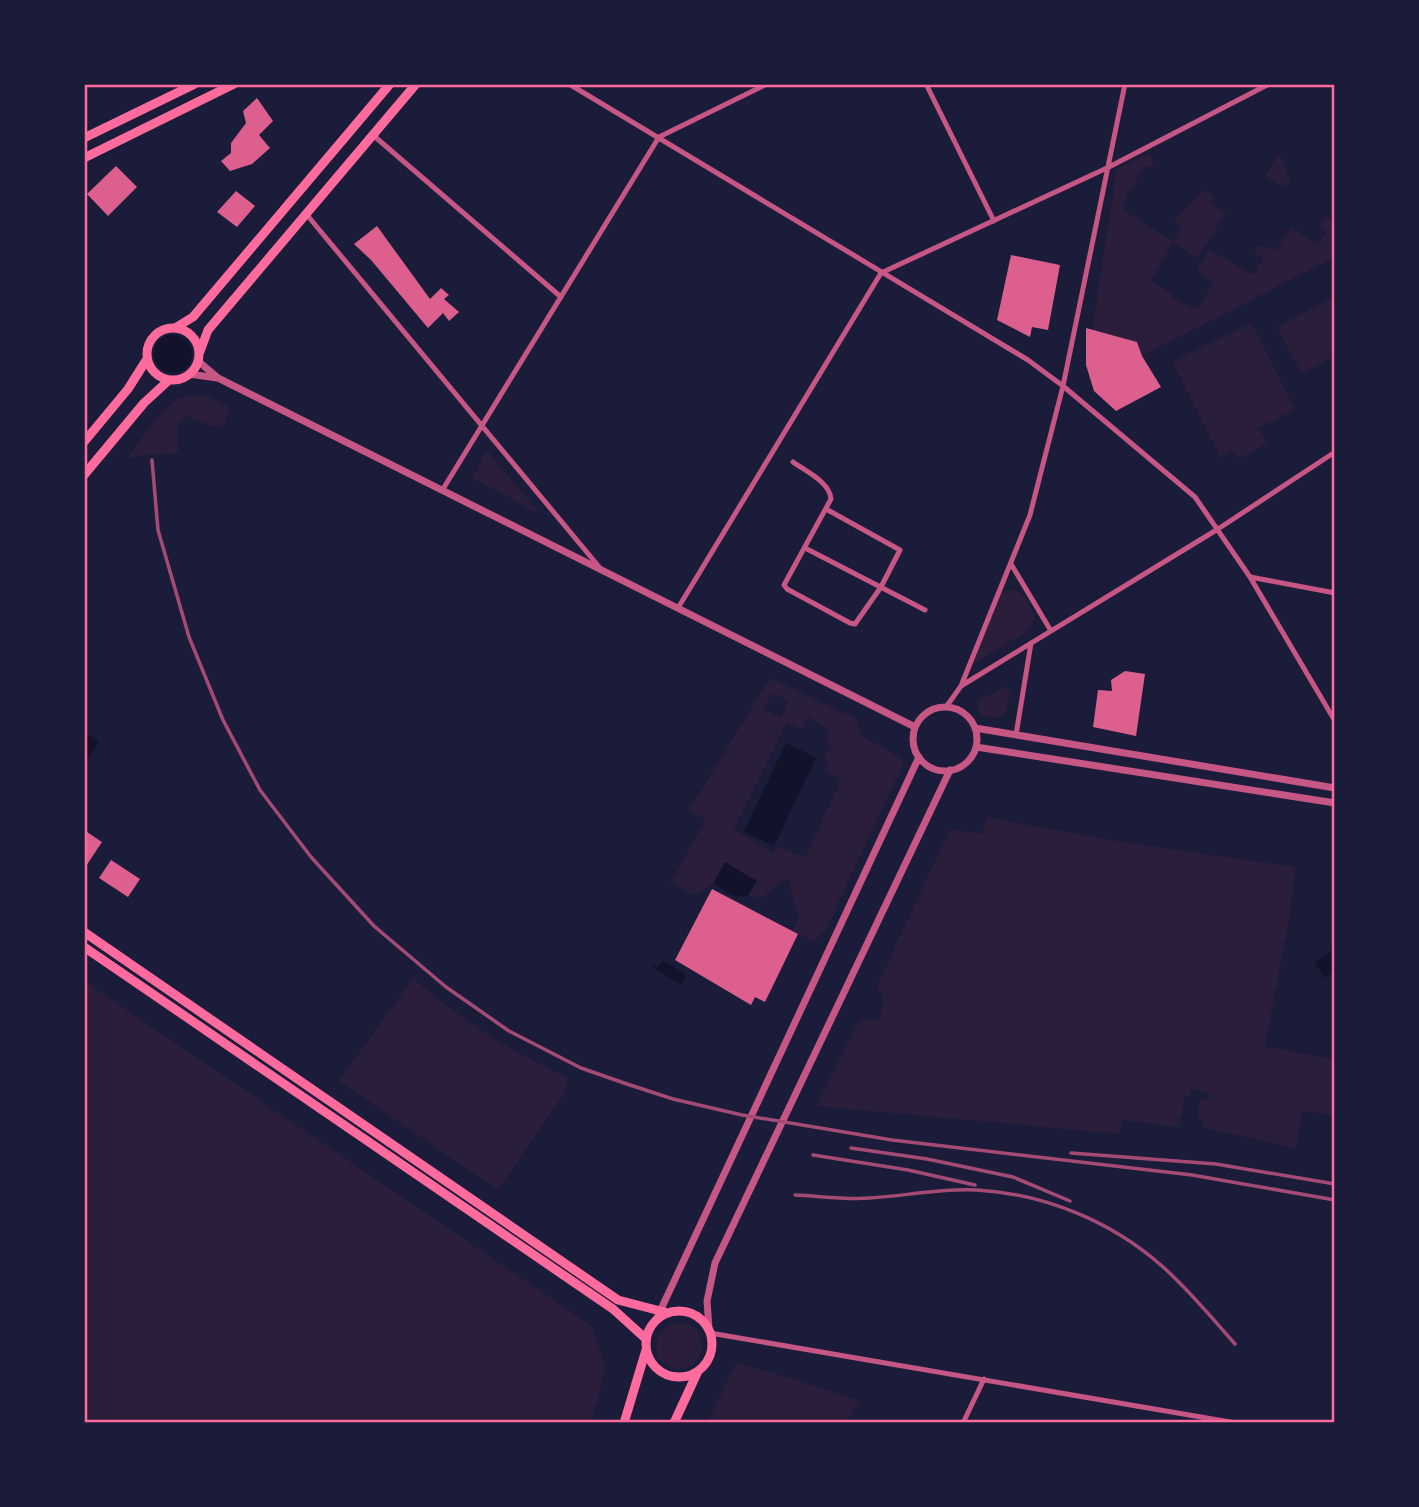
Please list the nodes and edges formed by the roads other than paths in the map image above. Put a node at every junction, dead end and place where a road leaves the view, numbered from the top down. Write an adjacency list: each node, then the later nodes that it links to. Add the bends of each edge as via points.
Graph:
1 (195, 84): 12 (main road)
2 (234, 84): 13 (main road)
3 (390, 84): 19 (main road, via 193,317)
4 (416, 84): 10 (main road)
5 (569, 84): 11 (street)
6 (766, 84): 11 (street)
7 (926, 84): 16 (street)
8 (1125, 84): 14 (street)
9 (1269, 84): 14 (street)
10 (374, 136): 15 (main road); 18 (street)
11 (659, 137): 17 (street); 18 (street)
12 (84, 138)
13 (84, 158)
14 (1107, 168): 16 (street); 25 (street)
15 (307, 215): 20 (main road, via 208,330); 26 (street)
16 (994, 221): 17 (street)
17 (881, 273): 25 (street, via 1028,360); 40 (street)
18 (561, 297): 26 (street)
19 (175, 328): 20 (main road, via 192,336); 21 (main road, via 155,334)
20 (199, 357): 22 (main road); 23 (street)
21 (147, 359): 24 (main road, via 155,373); 27 (main road)
22 (189, 374): 23 (street); 24 (main road)
23 (218, 378): 31 (street)
24 (169, 380): 30 (main road)
25 (1063, 386): 33 (street, via 1195,497); 35 (street, via 1030,515)
26 (482, 427): 31 (street); 36 (street)
27 (84, 442)
28 (1335, 452): 33 (street)
29 (793, 462): 32 (street, via 827,487 831,499)
30 (84, 475)
31 (443, 489): 36 (street)
32 (827, 509): 34 (street); 38 (street, via 900,550)
33 (1218, 529): 37 (street); 42 (street)
34 (805, 548): 38 (street); 38 (street, via 784,585 850,623 858,622)
35 (1011, 564): 42 (street); 44 (street)
36 (602, 570): 40 (street)
37 (1250, 576): 39 (street); 46 (street)
38 (881, 587): 41 (street)
39 (1335, 593)
40 (678, 608): 47 (street)
41 (925, 610)
42 (1051, 631): 43 (street)
43 (1031, 643): 44 (street); 49 (street)
44 (961, 686): 45 (street)
45 (946, 707): 47 (street, via 928,712); 48 (street, via 965,714)
46 (1335, 721)
47 (915, 727): 51 (street, via 913,740)
48 (975, 728): 49 (street); 50 (street)
49 (1016, 735): 53 (street)
50 (976, 747): 52 (street, via 966,763); 54 (street)
51 (919, 757): 52 (street, via 932,768); 57 (street)
52 (950, 770): 58 (street, via 715,1263 707,1301)
53 (1335, 788)
54 (1335, 803)
55 (84, 932): 57 (main road, via 618,1300)
56 (84, 947): 59 (main road, via 613,1309)
57 (664, 1312): 58 (main road, via 692,1313); 59 (main road)
58 (710, 1331): 60 (main road, via 712,1353); 61 (street)
59 (646, 1343): 60 (main road, via 649,1357 661,1372 680,1377); 63 (main road)
60 (698, 1371): 62 (main road)
61 (984, 1379): 65 (street); 66 (street)
62 (676, 1419): 64 (street)
63 (624, 1423)
64 (684, 1423)
65 (963, 1423)
66 (1232, 1423)

